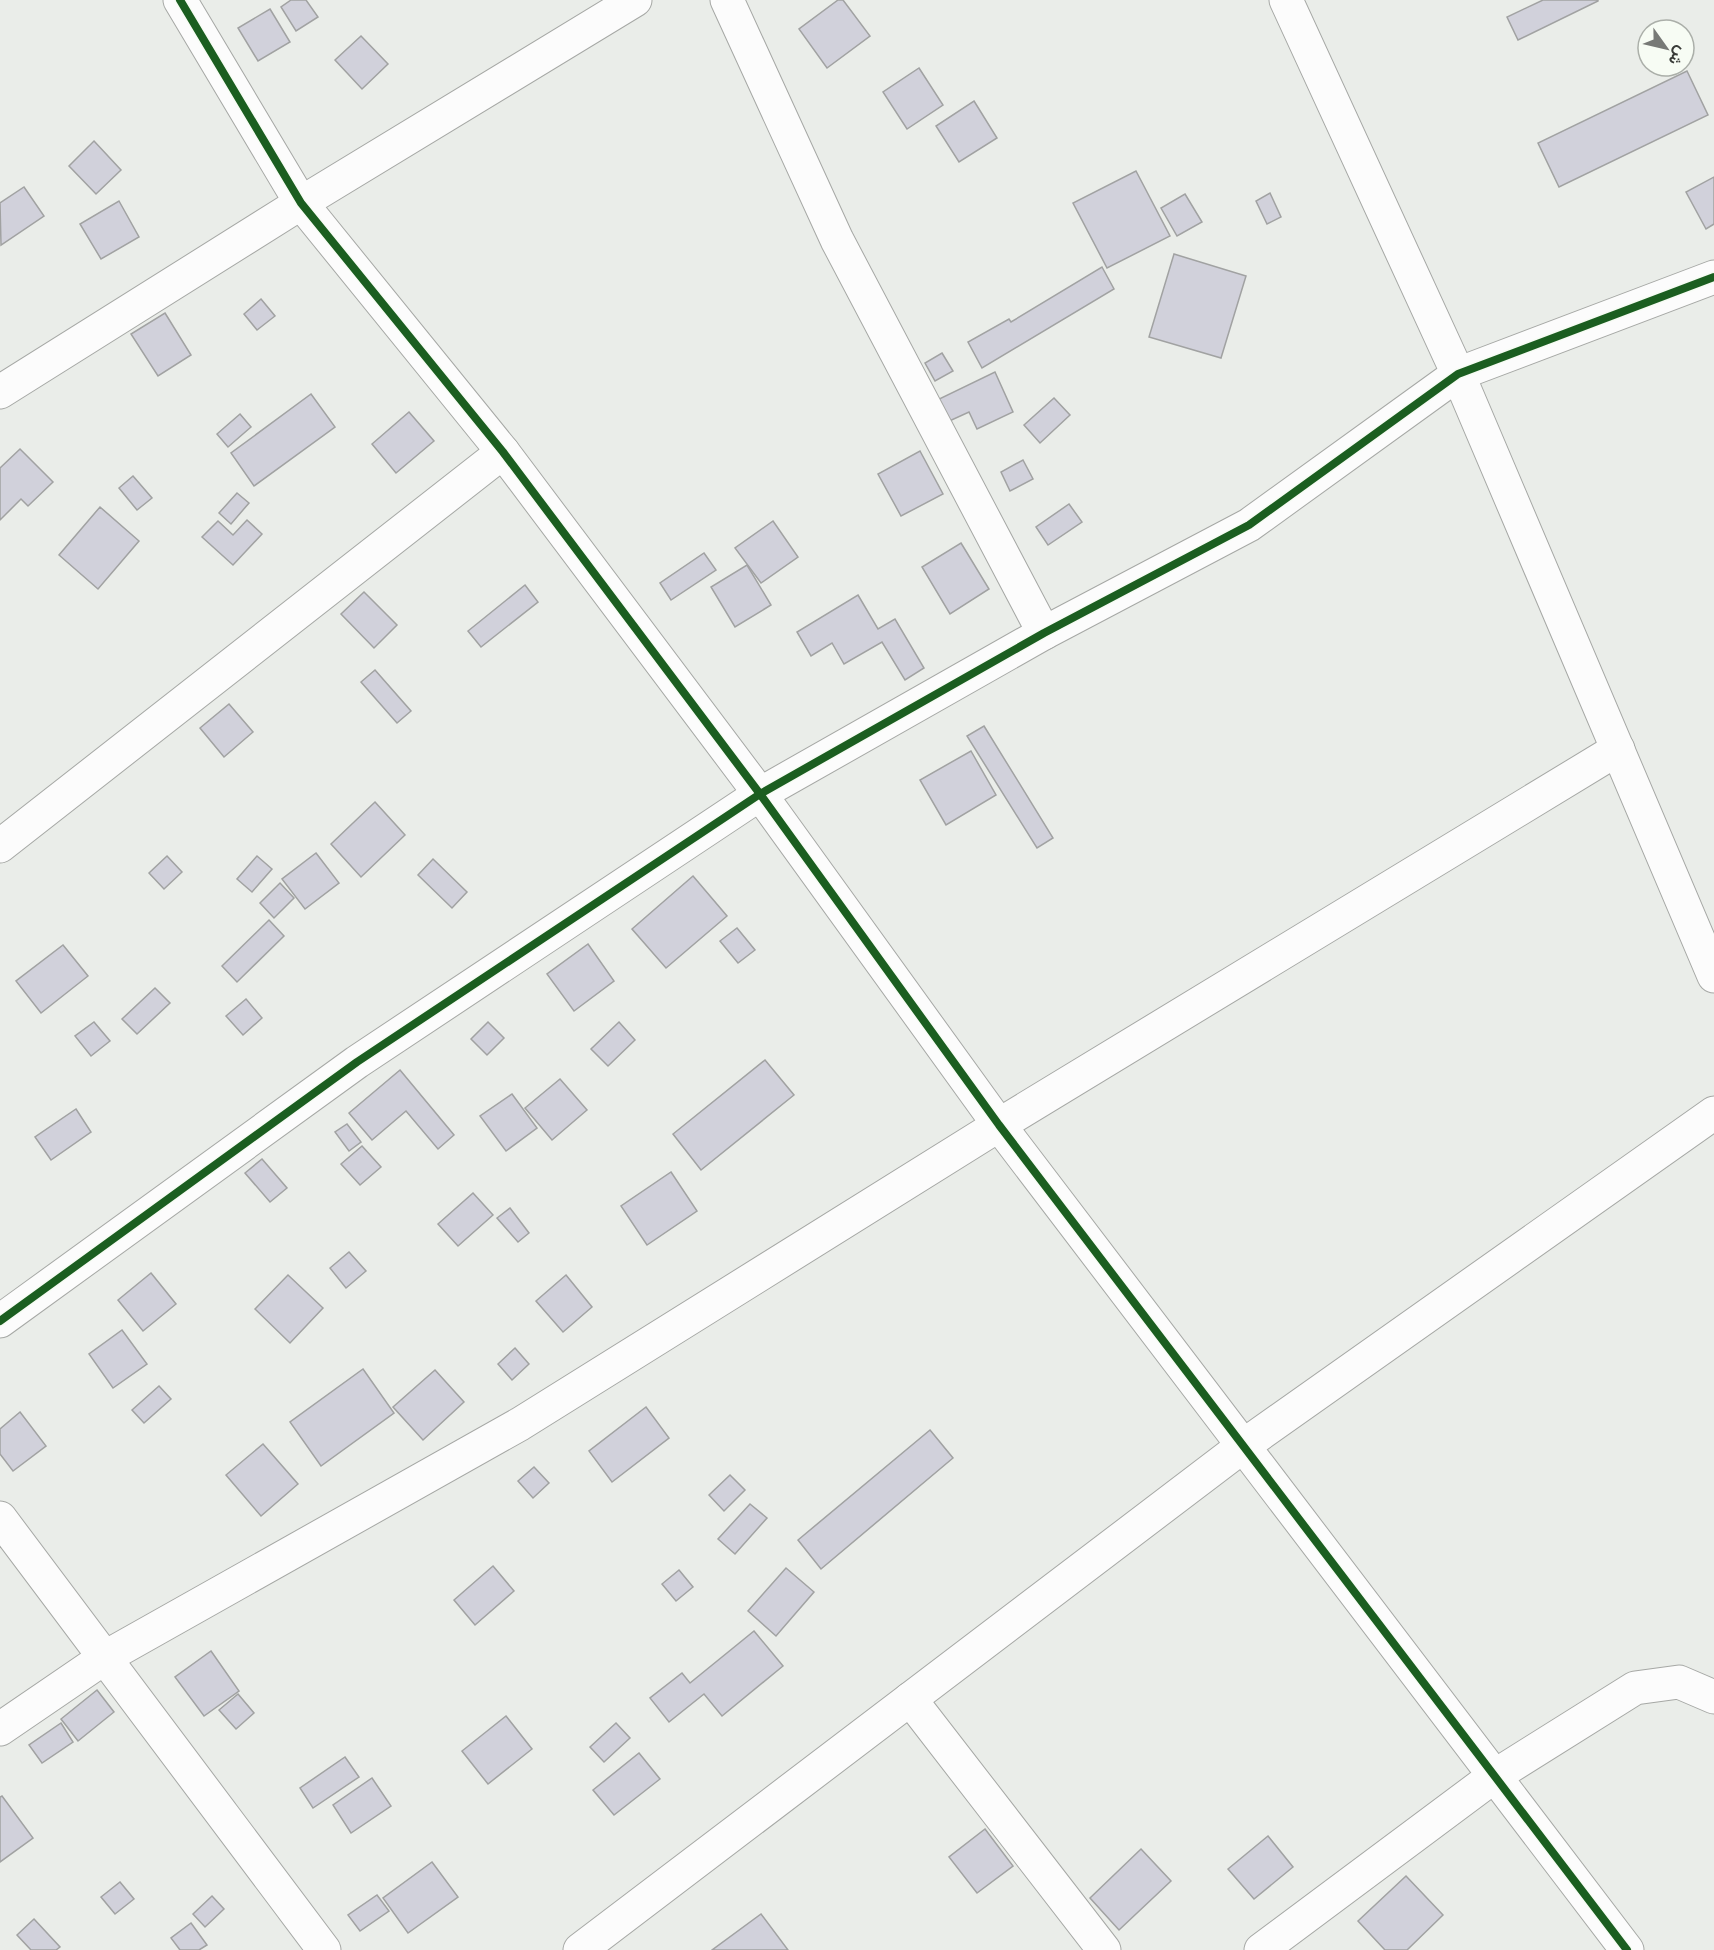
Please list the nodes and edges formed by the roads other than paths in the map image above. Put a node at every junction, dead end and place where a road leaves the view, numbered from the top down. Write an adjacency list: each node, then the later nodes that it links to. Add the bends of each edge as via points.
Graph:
1 (180, 0): 5 (street)
2 (635, 0): 5 (street)
3 (727, 0): 10 (street, via 837,240)
4 (1286, 0): 7 (street)
5 (301, 203): 8 (street); 9 (street)
6 (1714, 277): 7 (street)
7 (1458, 374): 10 (street, via 1249,525); 11 (street)
8 (0, 392)
9 (503, 452): 12 (street); 13 (street)
10 (1044, 633): 12 (street)
11 (1618, 749): 14 (street); 17 (street)
12 (760, 794): 17 (street); 18 (street, via 357,1062)
13 (0, 846)
14 (1707, 935): 15 (street)
15 (1714, 976)
16 (1714, 1113): 19 (street)
17 (999, 1125): 19 (street); 21 (street, via 520,1424)
18 (0, 1321)
19 (1243, 1446): 23 (street); 25 (street)
20 (0, 1518): 21 (street)
21 (104, 1658): 24 (street); 26 (street)
22 (1714, 1697): 25 (street, via 1679,1682 1635,1688)
23 (910, 1699): 27 (street); 28 (street)
24 (0, 1729)
25 (1493, 1777): 29 (street); 30 (street)
26 (324, 1950)
27 (580, 1950)
28 (1104, 1950)
29 (1261, 1950)
30 (1627, 1950)

